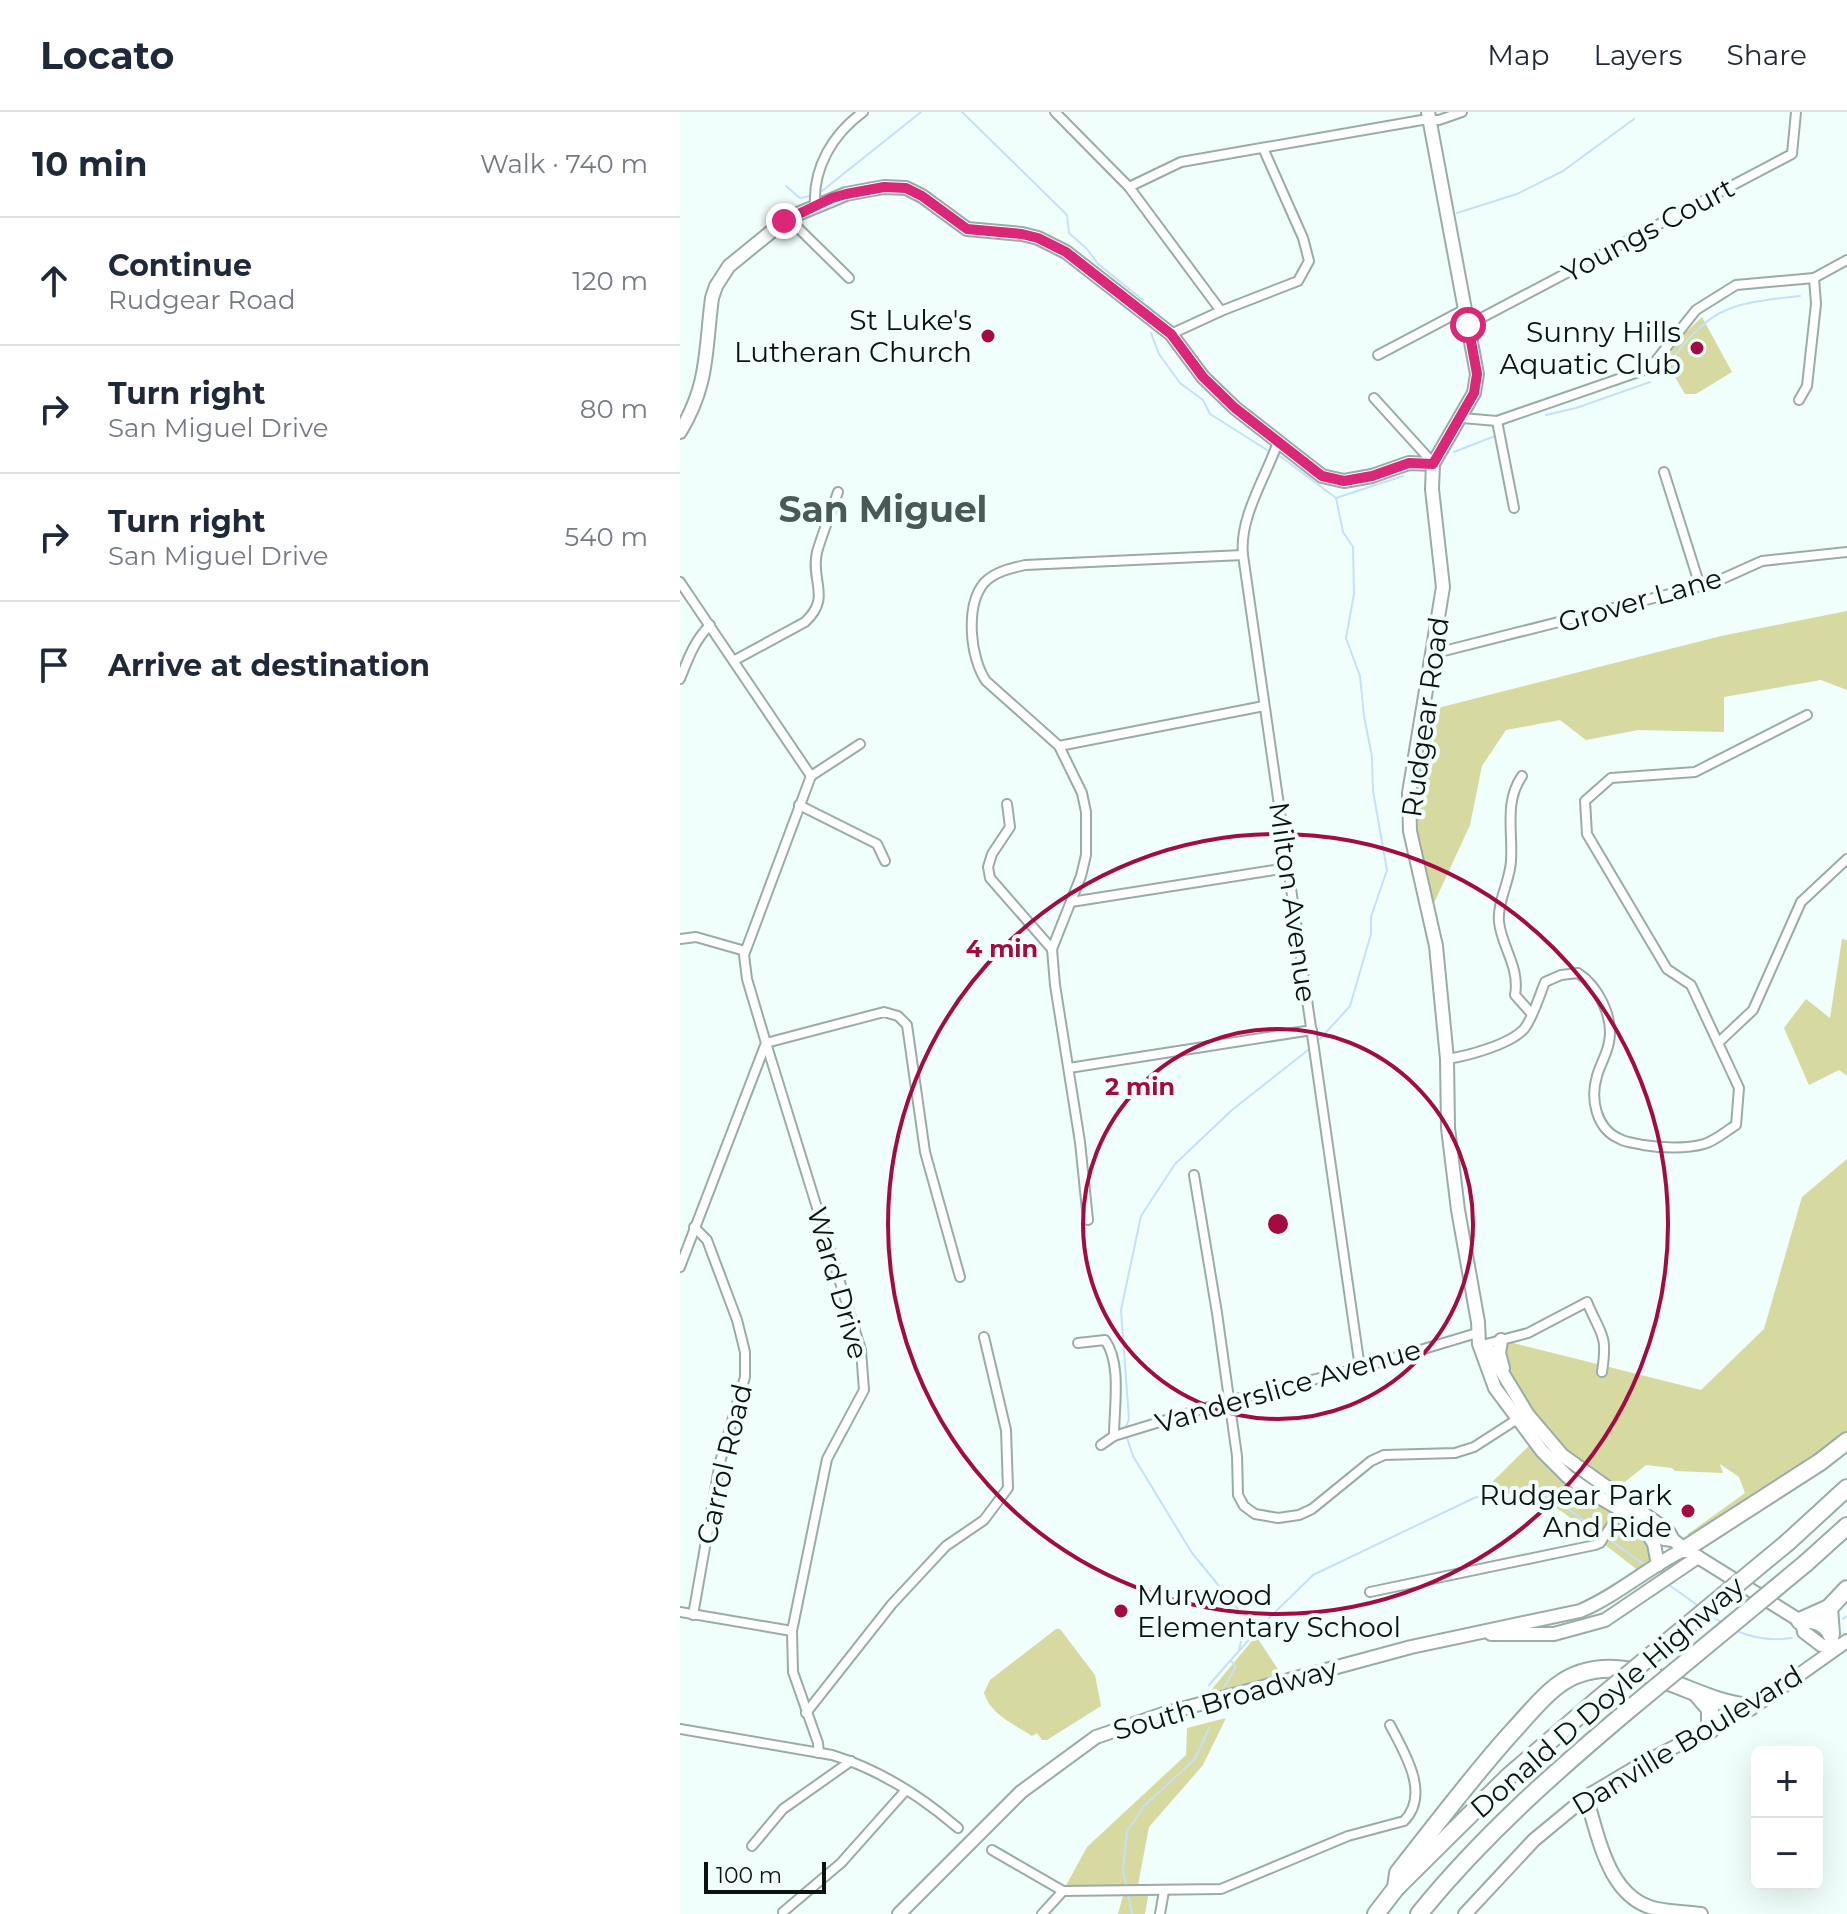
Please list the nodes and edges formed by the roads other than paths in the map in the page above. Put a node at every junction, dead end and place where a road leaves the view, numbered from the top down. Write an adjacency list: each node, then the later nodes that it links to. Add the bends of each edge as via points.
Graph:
1 (863, 112): 8 (street, via 825,154 815,179)
2 (1055, 112): 7 (street)
3 (1462, 112): 5 (street, via 1439,120)
4 (1796, 112): 15 (street, Youngs Court, via 1792,154)
5 (1429, 116): 6 (street); 13 (street)
6 (1263, 148): 7 (street, via 1181,162); 14 (street, via 1309,261 1298,281)
7 (1129, 187): 14 (street)
8 (815, 205): 9 (street); 16 (street, via 863,190 906,188 967,229 1022,234 1056,246)
9 (788, 218): 11 (street); 22 (street, via 729,266 716,286 702,386)
10 (1847, 260): 12 (street)
11 (849, 278)
12 (1814, 278): 19 (street, via 1807,386); 21 (street, via 1736,285 1696,310 1650,368)
13 (1465, 309): 15 (street); 17 (street)
14 (1221, 311): 16 (street)
15 (1468, 325): 20 (street, via 1477,374)
16 (1171, 334): 23 (street, via 1217,391)
17 (1378, 355)
18 (1374, 398): 24 (street)
19 (1799, 400)
20 (1462, 418): 21 (street); 24 (street)
21 (1497, 421): 27 (street)
22 (680, 432)
23 (1278, 442): 24 (street, via 1322,476 1344,481 1409,463); 29 (street, Milton Avenue, via 1247,519)
24 (1433, 464): 33 (street, Rudgear Road, via 1443,587)
25 (1664, 472): 31 (street)
26 (838, 492): 34 (street, via 817,552 820,598 814,614)
27 (1514, 508)
28 (1847, 552): 31 (street, Grover Lane, via 1762,561)
29 (1243, 555): 36 (street, Milton Avenue); 39 (street, via 1035,563 985,582 973,615 975,662 986,681)
30 (680, 582): 32 (street)
31 (1700, 586): 33 (street, Grover Lane)
32 (710, 625): 34 (street); 35 (street)
33 (1432, 654): 55 (street, Rudgear Road, via 1409,793 1410,831 1436,946)
34 (735, 660): 40 (street)
35 (680, 679)
36 (1264, 706): 39 (street); 46 (street, Milton Avenue)
37 (1807, 715): 54 (street, via 1695,772 1611,778 1585,801 1587,834 1667,969 1691,985)
38 (860, 744): 40 (street)
39 (1059, 746): 47 (street, via 1086,812 1086,855)
40 (811, 776): 43 (street)
41 (1522, 776): 51 (street, via 1512,793 1511,861 1499,925 1516,976 1515,995)
42 (1007, 804): 49 (street, via 1009,831 992,854 990,878)
43 (799, 805): 45 (street, via 877,844); 50 (street)
44 (1847, 859): 54 (street, via 1801,902 1753,1010)
45 (885, 861)
46 (1287, 868): 47 (street); 52 (street, Milton Avenue)
47 (1071, 902): 49 (street)
48 (680, 939): 50 (street, via 696,937)
49 (1052, 949): 56 (street)
50 (745, 951): 53 (street, Ward Drive, via 744,967)
51 (1531, 1013): 54 (street, via 1545,982 1578,973 1590,981 1609,1024 1610,1040 1593,1095 1600,1122 1621,1140 1658,1147 1705,1143 1736,1125 1739,1088); 55 (street, via 1524,1028 1506,1040)
52 (1312, 1030): 56 (street); 66 (street, Milton Avenue)
53 (766, 1043): 59 (street); 61 (street, via 884,1012 907,1025 925,1152); 86 (street, Ward Drive, via 861,1350 864,1390 827,1459)
54 (1718, 1043)
55 (1447, 1059): 63 (street, Rudgear Road, via 1448,1128)
56 (1069, 1068): 58 (street)
57 (1194, 1175): 69 (street)
58 (1088, 1220)
59 (694, 1227): 60 (street); 84 (street, Carrol Road, via 707,1240 737,1320 745,1377 723,1449)
60 (680, 1267)
61 (960, 1277)
62 (984, 1337): 91 (street, via 1006,1430 1008,1488 984,1520 946,1546 892,1604)
63 (1482, 1338): 64 (street, Vanderslice Avenue); 66 (street, Vanderslice Avenue); 68 (street, Rudgear Road); 70 (street, Rudgear Road, via 1479,1344 1495,1388)
64 (1501, 1340): 67 (street, Vanderslice Avenue, via 1528,1333 1587,1302 1606,1346); 68 (street)
65 (1078, 1343): 71 (street, via 1105,1340 1111,1349)
66 (1360, 1368): 69 (street, Vanderslice Avenue)
67 (1602, 1372)
68 (1506, 1379): 70 (street, Rudgear Road)
69 (1228, 1401): 70 (street, via 1238,1495 1255,1514 1278,1518 1312,1509 1384,1455 1455,1453); 71 (street, Vanderslice Avenue)
70 (1522, 1417): 75 (street, Rudgear Road)
71 (1114, 1436): 73 (street, Vanderslice Avenue)
72 (1847, 1441): 78 (highway)
73 (1101, 1445)
74 (1847, 1488): 102 (highway, Donald D Doyle Highway, bridge, via 1509,1776)
75 (1624, 1507): 76 (street, Rudgear Road); 81 (street, via 1600,1543)
76 (1644, 1519): 78 (street, Rudgear Road, via 1664,1539); 79 (street)
77 (1847, 1526): 110 (highway, Donald D Doyle Highway, bridge, via 1526,1797)
78 (1685, 1549): 79 (street, South Broadway); 85 (street, Rudgear Road); 87 (street, South Broadway, via 1681,1571 1605,1620 1554,1634)
79 (1658, 1565): 87 (street, South Broadway, via 1605,1601 1580,1611)
80 (1847, 1589): 82 (highway)
81 (1370, 1592)
82 (1829, 1608): 85 (highway); 88 (highway)
83 (680, 1612): 84 (street)
84 (693, 1615): 86 (street)
85 (1801, 1621): 88 (street, Rudgear Road, via 1820,1623)
86 (792, 1631): 91 (street, Ward Drive, via 793,1672)
87 (1472, 1634): 106 (street, South Broadway, via 1211,1700 1096,1737 1021,1792)
88 (1838, 1641): 90 (street, Danville Boulevard)
89 (1694, 1691): 90 (highway); 94 (highway, via 1710,1709); 102 (highway, via 1655,1676 1613,1669 1575,1675 1559,1685 1464,1789 1398,1873)
90 (1750, 1707): 94 (street, Danville Boulevard)
91 (806, 1713): 95 (street, Ward Drive)
92 (1390, 1725): 104 (street, via 1416,1786 1404,1821 1348,1836 1226,1887)
93 (680, 1729): 95 (street)
94 (1710, 1730): 98 (street, Danville Boulevard)
95 (819, 1753): 96 (street)
96 (851, 1761): 97 (street); 100 (street, via 783,1809)
97 (906, 1790): 99 (street); 105 (street, via 841,1863)
98 (1586, 1797): 111 (street, Danville Boulevard, via 1534,1840); 112 (street, via 1607,1861 1628,1895 1655,1909)
99 (958, 1828)
100 (752, 1846)
101 (996, 1852): 103 (street)
102 (1396, 1888): 109 (highway, Donald D Doyle Highway)
103 (1063, 1891): 104 (street); 107 (street)
104 (1164, 1891): 108 (street)
105 (783, 1912)
106 (899, 1914)
107 (1042, 1914)
108 (1160, 1914)
109 (1376, 1914)
110 (1419, 1914)
111 (1465, 1914)
112 (1701, 1914)

